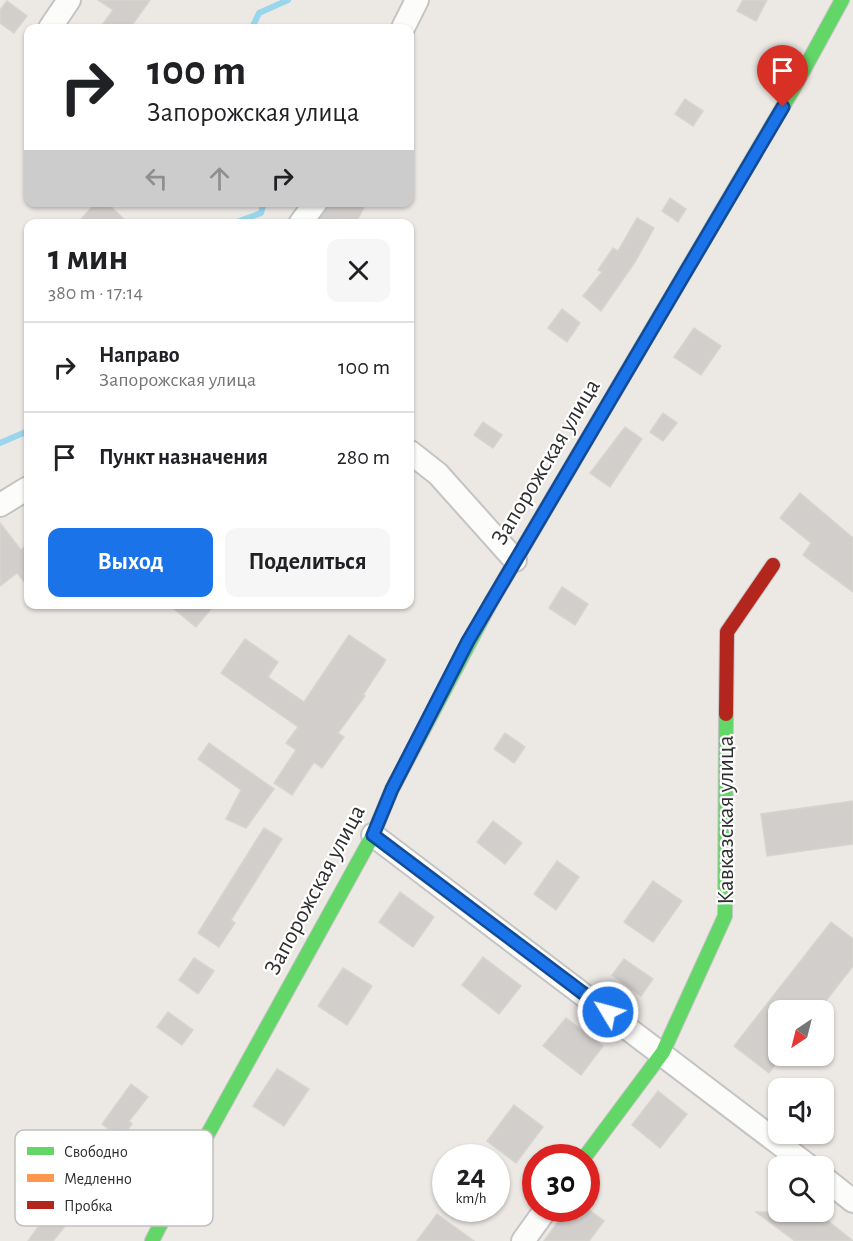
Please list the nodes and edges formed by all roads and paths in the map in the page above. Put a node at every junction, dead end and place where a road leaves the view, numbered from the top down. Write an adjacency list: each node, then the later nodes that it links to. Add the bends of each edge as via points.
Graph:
1 (69, 0): 4 (street)
2 (417, 0): 5 (street)
3 (842, 0): 9 (street, Запорожская улица)
4 (53, 24)
5 (405, 24)
6 (414, 455): 9 (street, via 438,474)
7 (24, 490): 8 (street)
8 (0, 505)
9 (515, 560): 11 (street, Запорожская улица, via 408,757)
10 (773, 565): 12 (street, Кавказская улица, via 727,632 725,916)
11 (373, 835): 12 (street); 13 (street, Запорожская улица)
12 (663, 1052): 14 (street, Кавказская улица); 15 (street)
13 (210, 1130)
14 (594, 1144)
15 (796, 1156)
16 (834, 1186): 17 (street)
17 (853, 1201)
18 (537, 1222): 21 (street)
19 (160, 1226): 20 (street, Запорожская улица)
20 (152, 1241)
21 (523, 1241)

